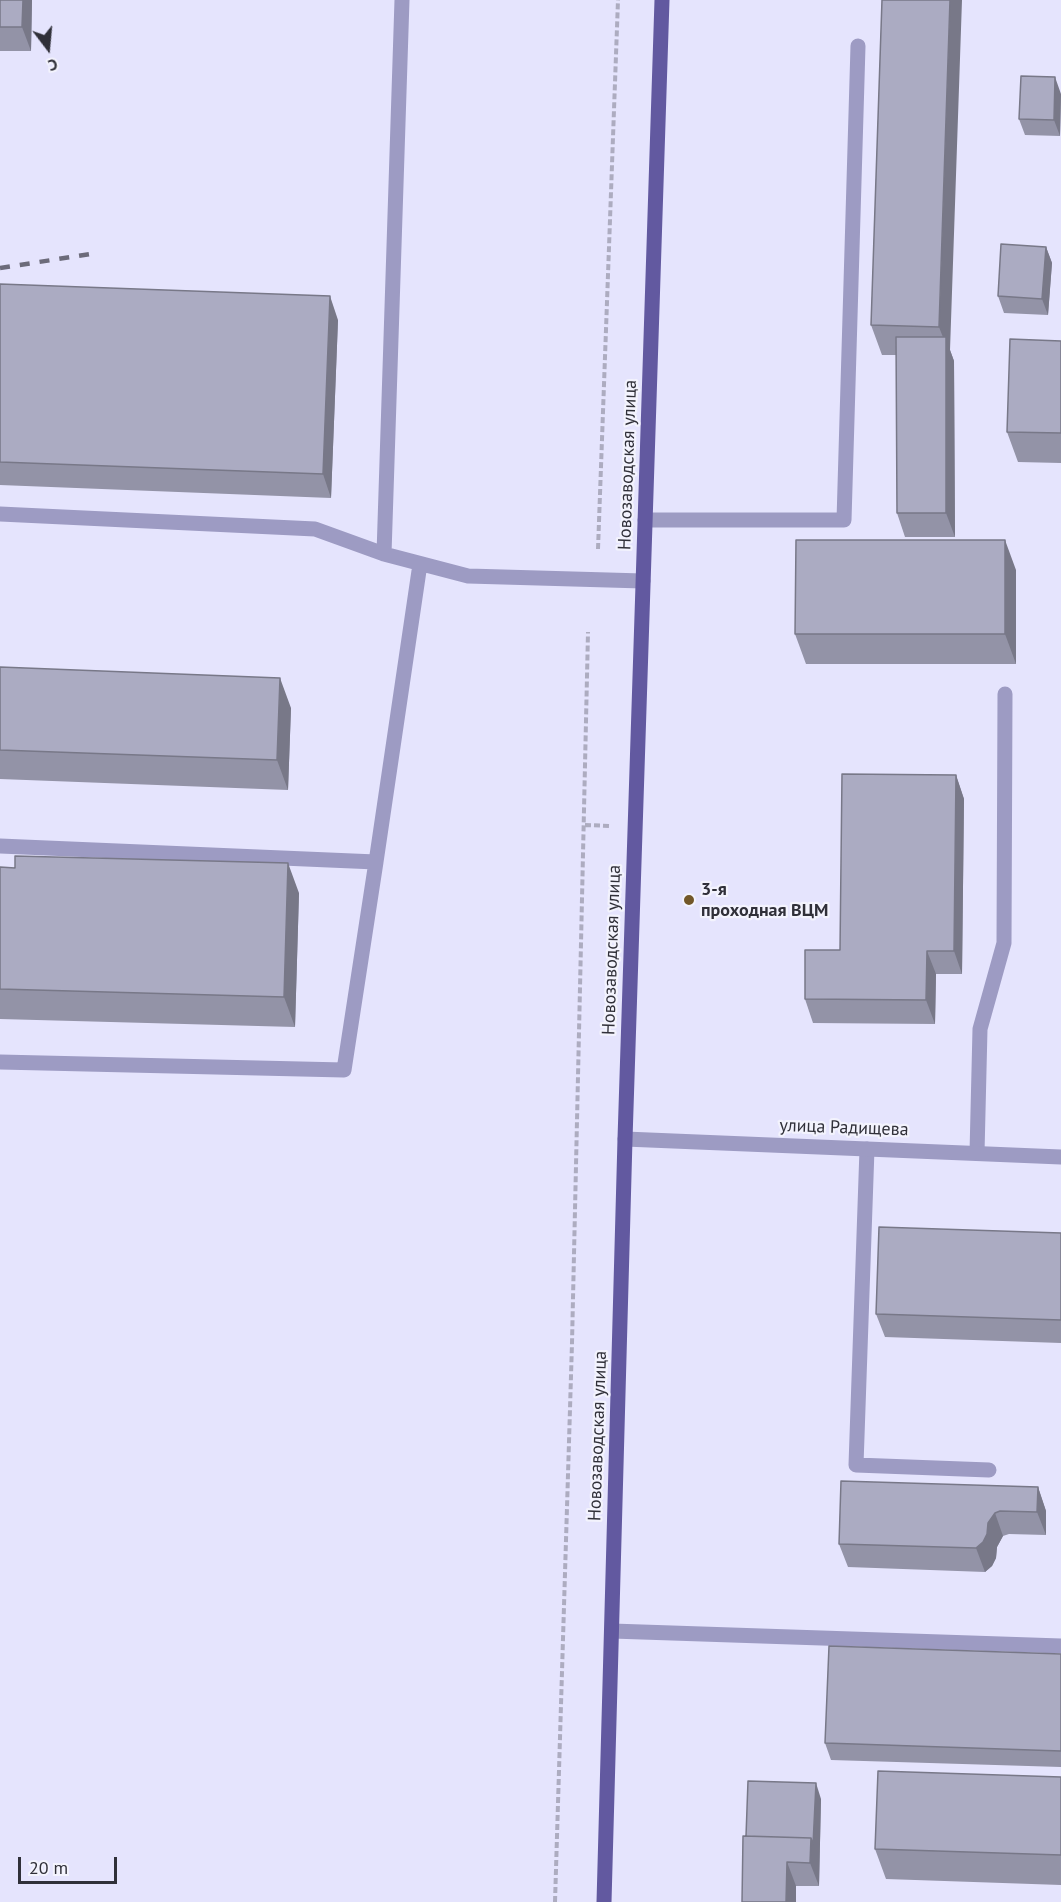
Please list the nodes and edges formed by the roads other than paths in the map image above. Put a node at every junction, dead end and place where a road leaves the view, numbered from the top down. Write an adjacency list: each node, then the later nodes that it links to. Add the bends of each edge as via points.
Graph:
1 (402, 0): 6 (street)
2 (662, 0): 5 (main road, Новозаводская улица)
3 (858, 46): 5 (street, via 844,520)
4 (0, 514): 6 (street, via 315,529)
5 (645, 519): 8 (main road, Новозаводская улица)
6 (384, 554): 7 (street)
7 (420, 564): 8 (street, via 468,576); 11 (street)
8 (643, 581): 13 (main road, Новозаводская улица)
9 (1005, 694): 15 (street, via 1004,943 980,1029)
10 (0, 846): 11 (street)
11 (376, 862): 12 (street, via 344,1070)
12 (0, 1062)
13 (625, 1139): 14 (street, улица Радищева); 18 (main road, Новозаводская улица)
14 (867, 1149): 15 (street, улица Радищева); 17 (street, via 856,1465)
15 (977, 1153): 16 (street, улица Радищева)
16 (1061, 1157)
17 (989, 1470)
18 (612, 1631): 19 (street); 20 (main road, Новозаводская улица)
19 (1061, 1646)
20 (604, 1902)

